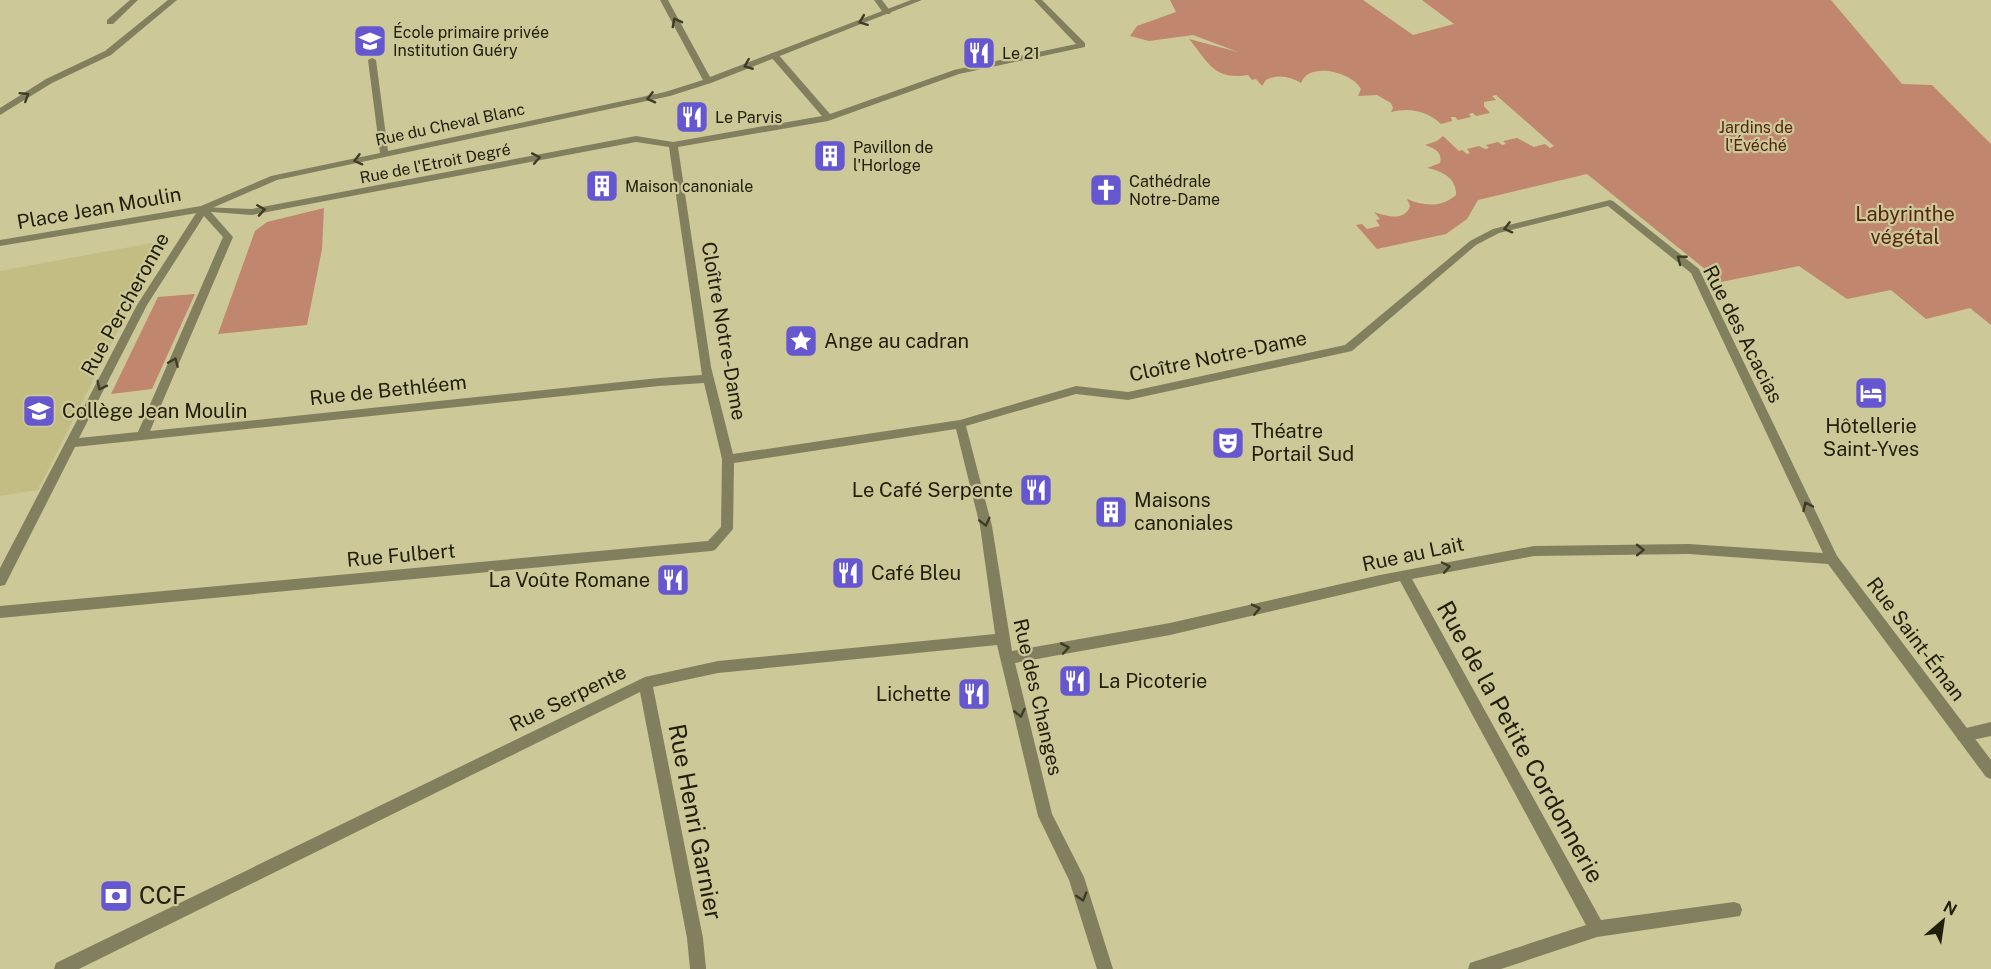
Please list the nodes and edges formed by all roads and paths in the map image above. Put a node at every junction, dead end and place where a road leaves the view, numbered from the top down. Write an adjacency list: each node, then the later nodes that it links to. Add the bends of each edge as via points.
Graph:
1 (134, 0): 8 (street)
2 (173, 0): 12 (street, one-way to 2, via 49,81 108,53)
3 (664, 0): 11 (street, one-way to 3)
4 (878, 0): 7 (street)
5 (918, 0): 7 (street, Rue du Cheval Blanc)
6 (1038, 0): 13 (street, via 1082,45 957,72)
7 (887, 12): 9 (street, Rue du Cheval Blanc, one-way to 9)
8 (110, 22)
9 (774, 55): 11 (street, Rue du Cheval Blanc, one-way to 11); 13 (street)
10 (372, 60): 15 (street)
11 (708, 81): 15 (street, Rue du Cheval Blanc, one-way to 15, via 627,104)
12 (0, 112)
13 (828, 118): 14 (street)
14 (673, 145): 16 (street, Rue de l'Etroit Degré, one-way to 14, via 252,212 636,139); 19 (street, Cloître Notre-Dame)
15 (384, 152): 16 (street, Rue du Cheval Blanc, one-way to 16, via 274,178)
16 (203, 208): 17 (street, Place Jean Moulin); 21 (street, one-way to 16, via 228,237); 22 (street, Rue Percheronne, one-way to 22, via 142,305)
17 (0, 243)
18 (1348, 348): 20 (street, Cloître Notre-Dame, via 1128,396 1076,390); 24 (street, Rue des Acacias, one-way to 18, via 1695,271 1610,203 1496,231 1473,243)
19 (708, 379): 21 (street, Rue de Bethléem); 23 (street, Cloître Notre-Dame)
20 (960, 424): 23 (street, Cloître Notre-Dame); 28 (street, Rue des Changes, one-way to 28, via 986,526)
21 (143, 435): 22 (street, Rue de Bethléem)
22 (72, 443): 26 (street, Rue Percheronne)
23 (728, 459): 27 (street, Rue Fulbert, via 727,529 711,546)
24 (1832, 559): 25 (street, Rue au Lait, one-way to 24, via 1534,551 1689,549); 32 (street, Rue Saint-Éman)
25 (1404, 576): 29 (street, Rue au Lait, one-way to 25, via 1170,629); 35 (street, Rue de la Petite Cordonnerie)
26 (0, 581)
27 (0, 612)
28 (1002, 639): 29 (street, Rue des Changes); 30 (street, Rue Serpente, via 718,667)
29 (1007, 658): 38 (street, Rue des Changes, one-way to 38, via 1045,816 1076,877)
30 (645, 683): 36 (street, Rue Serpente); 37 (street, Rue Henri Garnier)
31 (1991, 729): 32 (street)
32 (1963, 735): 33 (street, Rue Saint-Éman)
33 (1991, 772)
34 (1734, 910): 35 (street)
35 (1597, 929): 39 (street)
36 (62, 969)
37 (698, 969)
38 (1105, 969)
39 (1476, 969)

